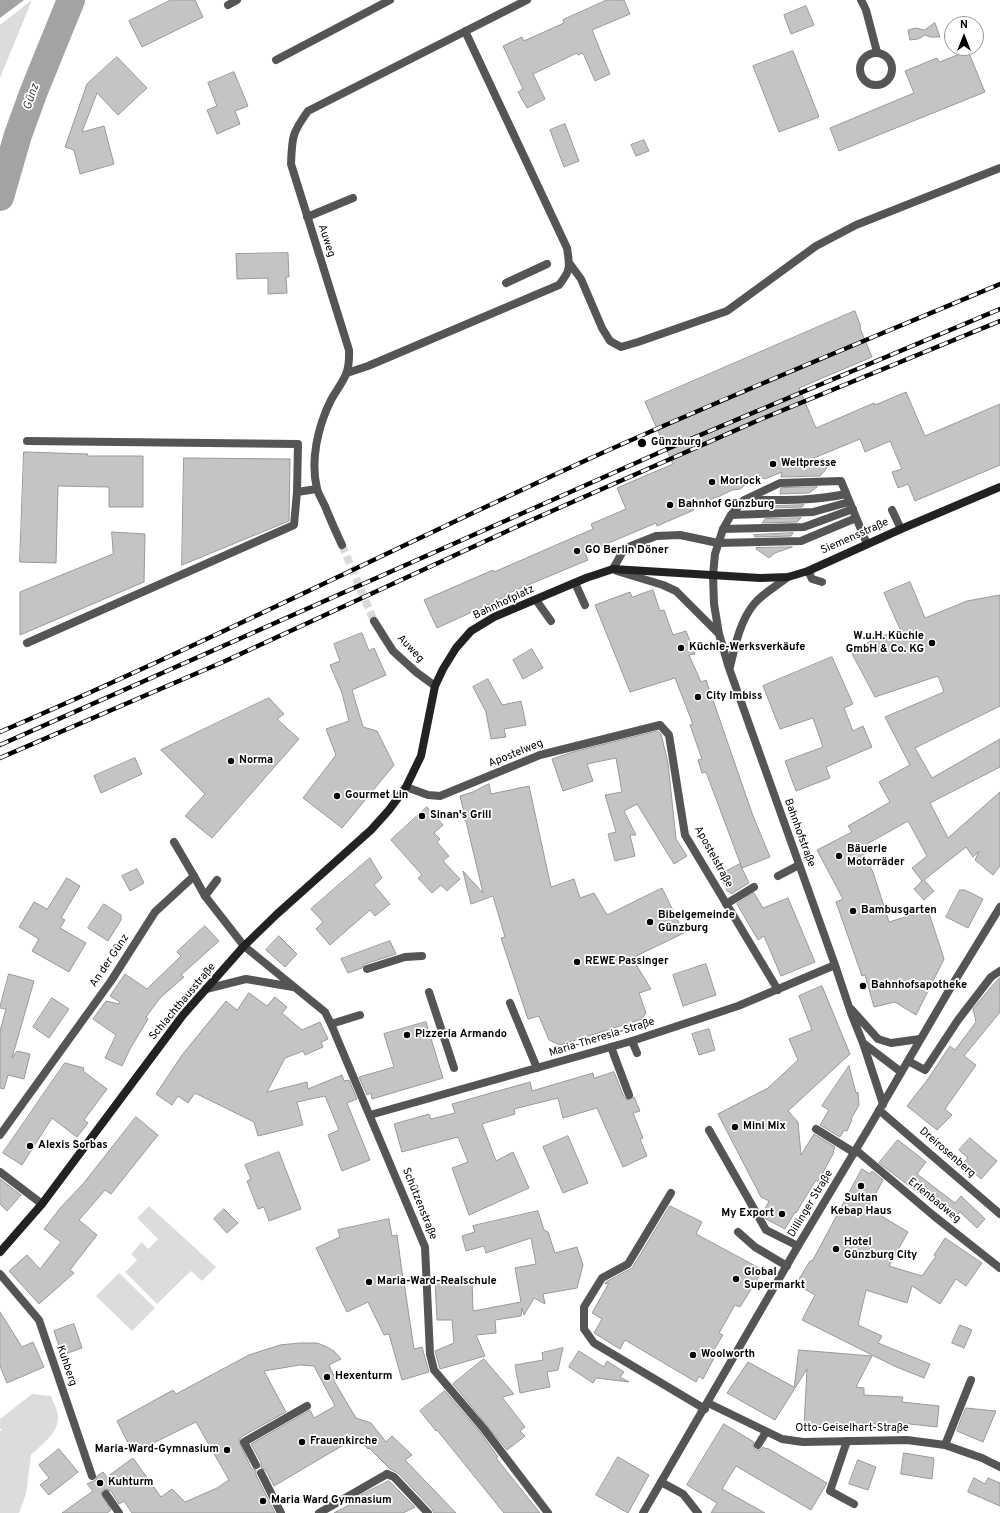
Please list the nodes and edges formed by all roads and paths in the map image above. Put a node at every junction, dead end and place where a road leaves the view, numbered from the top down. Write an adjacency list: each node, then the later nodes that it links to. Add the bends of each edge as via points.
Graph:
1 (238, 0): 5 (street)
2 (390, 0): 8 (street)
3 (527, 0): 6 (street, Auweg)
4 (861, 0): 7 (street)
5 (228, 5)
6 (465, 31): 11 (street, Auweg, via 308,111 296,128 292,140 291,164); 13 (street, via 567,248)
7 (877, 52): 7 (street, via 867,55 860,69 868,83 878,84 891,76 892,65 887,56)
8 (276, 60)
9 (1000, 168): 13 (street, via 856,226 816,246 727,311 621,347 610,341 602,328 581,279)
10 (353, 198): 11 (street)
11 (307, 217): 15 (street, Auweg, via 349,350 350,364)
12 (547, 264): 14 (street)
13 (570, 264): 15 (street, via 567,275 559,285)
14 (506, 283)
15 (347, 373): 18 (street, Auweg, via 332,400 317,439)
16 (27, 441): 19 (street, via 298,444)
17 (1000, 487): 24 (main road, Siemensstraße)
18 (317, 489): 19 (street); 28 (street, Auweg)
19 (297, 492): 40 (street, via 294,525)
20 (744, 500): 21 (street, via 810,499); 21 (street, via 780,483 841,481); 23 (street, Bahnhofstraße)
21 (851, 506): 23 (street, via 813,512); 25 (street, via 804,527); 26 (street, via 801,540); 27 (street)
22 (892, 510): 24 (street)
23 (731, 516): 25 (street, Bahnhofstraße)
24 (900, 528): 27 (main road, Siemensstraße)
25 (723, 529): 26 (street, Bahnhofstraße)
26 (718, 543): 29 (street, via 680,534 656,536 626,548); 31 (street, Bahnhofstraße)
27 (867, 544): 30 (main road, Siemensstraße)
28 (342, 545)
29 (613, 570): 31 (main road, Bahnhofplatz); 34 (main road, Bahnhofplatz); 39 (street, Bahnhofstraße, via 676,591)
30 (808, 571): 32 (main road, Siemensstraße); 33 (street, via 812,579)
31 (713, 576): 32 (main road, Siemensstraße); 39 (street, Bahnhofstraße)
32 (788, 577): 41 (street, via 754,603 744,620)
33 (822, 582)
34 (575, 583): 35 (main road, Bahnhofplatz); 36 (street)
35 (536, 600): 38 (street); 42 (main road, Bahnhofplatz, via 494,617 471,631 442,669)
36 (585, 605)
37 (374, 621): 42 (street, Auweg, via 393,651)
38 (550, 621)
39 (719, 634): 41 (street, Bahnhofstraße)
40 (27, 643)
41 (729, 668): 46 (street, Bahnhofstraße)
42 (435, 686): 44 (main road, Bahnhofplatz, via 421,756)
43 (660, 725): 44 (street, Apostelweg, via 540,754 440,796 428,795); 52 (street, Apostelstraße, via 670,735 685,835)
44 (406, 787): 54 (main road, Schlachthausstraße, via 371,830)
45 (174, 842): 47 (street)
46 (799, 865): 48 (street); 56 (street, Bahnhofstraße)
47 (194, 876): 51 (street); 81 (street, An der Günz, via 155,912 111,981)
48 (778, 876)
49 (217, 880): 51 (street)
50 (754, 887): 52 (street)
51 (204, 896): 54 (street)
52 (726, 904): 61 (street, Apostelstraße)
53 (1000, 907): 67 (street, Dillinger Straße)
54 (244, 946): 59 (street, Schützenstraße); 60 (main road, Schlachthausstraße)
55 (422, 956): 57 (street, via 404,957)
56 (835, 966): 61 (street, Maria-Theresia-Straße); 64 (street, Bahnhofstraße)
57 (367, 969)
58 (1000, 972): 72 (street, via 991,977 958,1020 925,1070)
59 (294, 987): 60 (street, Schützenstraße, via 246,979); 66 (street, Schützenstraße, via 325,1012)
60 (206, 990): 85 (main road, Schlachthausstraße, via 183,1015)
61 (778, 990): 68 (street, Maria-Theresia-Straße)
62 (429, 992): 73 (street)
63 (510, 1003): 74 (street)
64 (848, 1005): 67 (street, Bahnhofstraße, via 878,1038 891,1043); 69 (street, Bahnhofstraße)
65 (360, 1014): 66 (street)
66 (331, 1024): 78 (street, Schützenstraße)
67 (920, 1039): 72 (street, Dillinger Straße)
68 (632, 1041): 70 (street, Maria-Theresia-Straße); 71 (street)
69 (863, 1043): 75 (street); 77 (street, Bahnhofstraße)
70 (612, 1047): 74 (street, Maria-Theresia-Straße); 76 (street)
71 (637, 1053)
72 (908, 1061): 75 (street, Dillinger Straße)
73 (454, 1068)
74 (537, 1068): 78 (street, Maria-Theresia-Straße)
75 (901, 1072): 77 (street, Dillinger Straße)
76 (629, 1095)
77 (881, 1107): 82 (street, Dillinger Straße); 86 (street, Dreirosenberg)
78 (370, 1115): 111 (street, Schützenstraße, via 425,1247 430,1354 434,1370 484,1429)
79 (816, 1129): 82 (street, Erlenbadweg)
80 (709, 1130): 88 (street, via 766,1230)
81 (0, 1135)
82 (855, 1151): 88 (street, Dillinger Straße); 91 (street, Erlenbadweg)
83 (0, 1172): 85 (street)
84 (671, 1193): 95 (street, Otto-Geiselhart-Straße, via 628,1264 602,1278 584,1307 584,1329 594,1343)
85 (42, 1204): 89 (main road, Schlachthausstraße)
86 (1000, 1214)
87 (738, 1232): 90 (street, via 755,1247)
88 (798, 1246): 90 (street, Dillinger Straße)
89 (0, 1252)
90 (787, 1266): 95 (street, Dillinger Straße)
91 (1000, 1268)
92 (0, 1274): 103 (street, Kuhberg, via 39,1320)
93 (971, 1380): 99 (street)
94 (307, 1406): 100 (street, via 244,1442)
95 (706, 1406): 96 (street, Otto-Geiselhart-Straße); 104 (street, Dillinger Straße)
96 (766, 1432): 97 (street, Otto-Geiselhart-Straße, via 782,1439 803,1442); 98 (street)
97 (847, 1441): 99 (street, Otto-Geiselhart-Straße, via 907,1440); 106 (street, via 830,1491)
98 (758, 1445)
99 (946, 1445): 101 (street, Otto-Geiselhart-Straße)
100 (256, 1464)
101 (1000, 1467)
102 (261, 1473): 108 (street)
103 (92, 1476)
104 (662, 1482): 112 (street, Dillinger Straße); 113 (street, via 683,1494)
105 (106, 1494): 107 (street)
106 (854, 1504)
107 (119, 1513)
108 (281, 1513)
109 (319, 1513): 110 (street, via 387,1474 394,1477)
110 (428, 1513)
111 (548, 1513)
112 (643, 1513)
113 (698, 1513)

